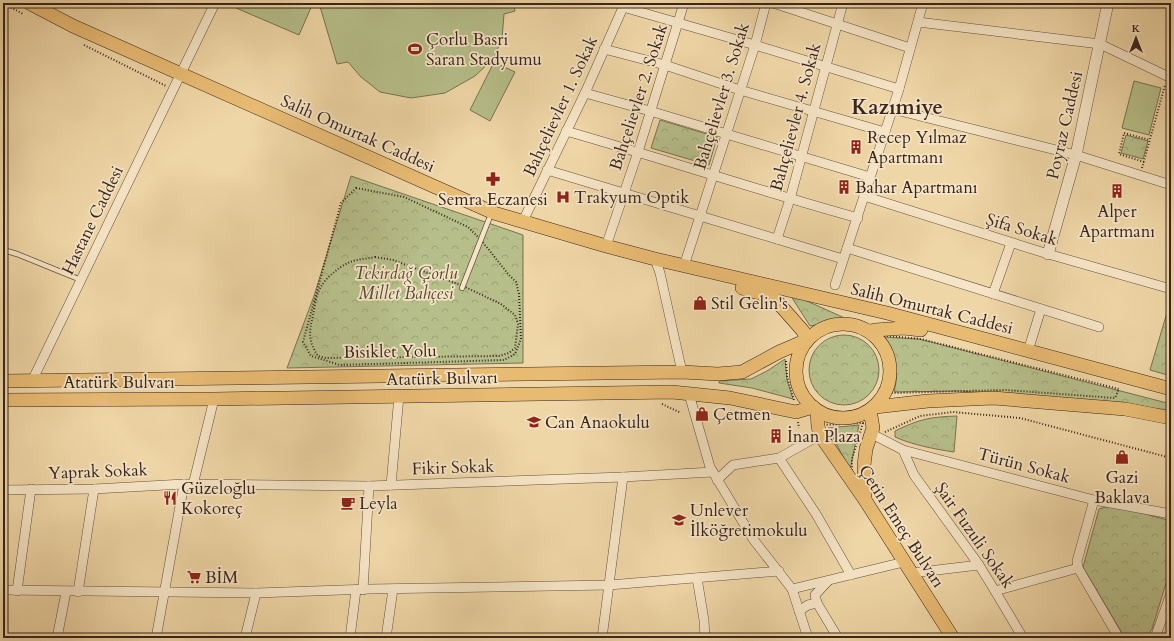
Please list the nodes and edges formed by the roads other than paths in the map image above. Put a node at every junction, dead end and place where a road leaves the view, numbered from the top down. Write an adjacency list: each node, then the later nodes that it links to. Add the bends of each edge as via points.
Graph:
1 (215, 3): 19 (street, Hastane Caddesi)
2 (684, 3): 11 (street, Bahçelievler 2. Sokak)
3 (766, 3): 14 (street, Bahçelievler 3. Sokak)
4 (773, 3): 12 (street)
5 (842, 3): 12 (street, Bahçelievler 4. Sokak)
6 (923, 3): 10 (street)
7 (1108, 3): 13 (street, Poyraz Caddesi)
8 (624, 5): 11 (street); 16 (street, Bahçelievler 1. Sokak)
9 (27, 8): 19 (main road, Salih Omurtak Caddesi)
10 (918, 22): 13 (street); 15 (street)
11 (678, 23): 14 (street); 17 (street, Bahçelievler 2. Sokak)
12 (837, 23): 15 (street); 18 (street, Bahçelievler 4. Sokak)
13 (1100, 44): 20 (street); 31 (street, Poyraz Caddesi)
14 (755, 45): 18 (street); 22 (street, Bahçelievler 3. Sokak)
15 (910, 48): 21 (street)
16 (604, 49): 17 (street); 23 (street, Bahçelievler 1. Sokak)
17 (665, 65): 22 (street); 25 (street, Bahçelievler 2. Sokak)
18 (826, 67): 21 (street); 26 (street, Bahçelievler 4. Sokak)
19 (180, 73): 43 (main road, Salih Omurtak Caddesi, via 490,211); 53 (street, Hastane Caddesi)
20 (1169, 77)
21 (899, 89): 24 (street)
22 (740, 90): 26 (street); 29 (street, Bahçelievler 3. Sokak)
23 (585, 93): 25 (street); 27 (street, Bahçelievler 1. Sokak)
24 (892, 109): 28 (street); 31 (street)
25 (650, 111): 29 (street); 30 (street, Bahçelievler 2. Sokak)
26 (814, 112): 28 (street); 32 (street, Bahçelievler 4. Sokak)
27 (566, 131): 30 (street); 33 (street, Bahçelievler 1. Sokak)
28 (885, 132): 35 (street)
29 (726, 135): 32 (street); 34 (street, Bahçelievler 3. Sokak)
30 (638, 152): 34 (street); 37 (street, Bahçelievler 2. Sokak)
31 (1076, 155): 36 (street); 49 (street, Poyraz Caddesi)
32 (801, 156): 35 (street); 39 (street, Bahçelievler 4. Sokak)
33 (547, 170): 37 (street); 43 (street, Bahçelievler 1. Sokak)
34 (713, 174): 39 (street); 40 (street, Bahçelievler 3. Sokak)
35 (870, 177): 38 (street)
36 (1171, 185)
37 (624, 194): 40 (street); 46 (street, Bahçelievler 2. Sokak)
38 (864, 196): 41 (street); 45 (street, Şifa Sokak)
39 (790, 199): 41 (street); 44 (street, Bahçelievler 4. Sokak)
40 (700, 217): 44 (street); 52 (street, Bahçelievler 3. Sokak)
41 (858, 218): 47 (street)
42 (489, 219): 55 (lane)
43 (523, 222): 46 (main road, Salih Omurtak Caddesi)
44 (777, 239): 51 (street)
45 (1011, 243): 49 (street, Şifa Sokak); 57 (street)
46 (606, 246): 50 (main road, Salih Omurtak Caddesi)
47 (847, 248): 51 (street); 57 (street)
48 (3, 250): 53 (lane)
49 (1048, 254): 56 (street, Şifa Sokak)
50 (655, 259): 52 (main road, Salih Omurtak Caddesi); 65 (street)
51 (843, 259): 54 (street)
52 (684, 266): 58 (main road, Salih Omurtak Caddesi); 63 (main road, Salih Omurtak Caddesi, via 773,297 803,331)
53 (81, 280): 67 (street, Hastane Caddesi)
54 (835, 285)
55 (462, 287)
56 (1171, 287)
57 (993, 294): 59 (street)
58 (846, 304): 61 (main road); 62 (main road, Salih Omurtak Caddesi)
59 (1041, 309): 60 (street); 64 (street)
60 (1099, 327)
61 (867, 330): 62 (main road, Salih Omurtak Caddesi, via 904,328); 63 (main road, Salih Omurtak Caddesi, via 849,324 833,324 814,333); 73 (main road, via 886,350 891,374 883,397)
62 (971, 336): 64 (main road, Salih Omurtak Caddesi)
63 (807, 340): 65 (main road, Atatürk Bulvarı, via 742,372); 74 (main road, Salih Omurtak Caddesi, via 796,362 796,375 798,387 804,398)
64 (1028, 351): 68 (main road, Salih Omurtak Caddesi)
65 (682, 372): 67 (main road, Atatürk Bulvarı)
66 (3, 381): 67 (main road, Atatürk Bulvarı)
67 (32, 381)
68 (1171, 389)
69 (689, 394): 70 (main road, Atatürk Bulvarı, via 672,392); 74 (main road, Atatürk Bulvarı, via 730,398 796,412); 81 (street)
70 (399, 396): 71 (main road, Atatürk Bulvarı); 84 (street)
71 (214, 399): 72 (main road, Atatürk Bulvarı); 83 (street)
72 (3, 400)
73 (872, 408): 74 (main road, via 849,418 827,416); 75 (main road, via 928,401 993,398 1125,409); 77 (main road, via 873,428)
74 (815, 409): 76 (main road, Çetin Emeç Bulvarı, via 818,426)
75 (1171, 418)
76 (822, 430): 79 (street); 89 (main road, Çetin Emeç Bulvarı)
77 (877, 434): 78 (street, Türün Sokak); 89 (main road, via 866,449)
78 (903, 450): 90 (street, Türün Sokak); 93 (street, Şair Fuzuli Sokak, via 914,476)
79 (779, 458): 80 (street, Fikir Sokak); 97 (street, via 816,514)
80 (733, 465): 81 (street, Fikir Sokak); 81 (street)
81 (714, 473): 82 (street, Fikir Sokak); 95 (street, via 753,539)
82 (623, 477): 84 (street, Fikir Sokak); 100 (street)
83 (189, 484): 85 (street, Fikir Sokak); 87 (street, Yaprak Sokak); 109 (street)
84 (391, 485): 85 (street, Fikir Sokak)
85 (369, 486): 104 (street)
86 (31, 489): 87 (street, Yaprak Sokak); 88 (street, Yaprak Sokak); 105 (street)
87 (94, 489): 108 (street)
88 (3, 490)
89 (865, 500): 92 (main road, Çetin Emeç Bulvarı)
90 (1094, 500): 91 (street, Türün Sokak); 94 (street, via 1077,561)
91 (1171, 514)
92 (904, 562): 96 (main road, Çetin Emeç Bulvarı); 97 (street)
93 (979, 565): 96 (street); 106 (street, Şair Fuzuli Sokak)
94 (1078, 568): 106 (street); 126 (street)
95 (779, 571): 98 (street); 102 (street)
96 (912, 573): 124 (main road, Çetin Emeç Bulvarı)
97 (851, 575): 99 (street)
98 (697, 578): 100 (street); 121 (street, via 704,620)
99 (828, 581): 102 (street); 112 (street, via 815,595)
100 (610, 585): 101 (street); 120 (street)
101 (393, 589): 104 (street); 119 (street)
102 (792, 589): 113 (street)
103 (3, 590): 105 (street)
104 (360, 590): 110 (street); 118 (street)
105 (17, 591): 107 (street)
106 (995, 591): 125 (street, Şair Fuzuli Sokak)
107 (66, 592): 108 (street); 115 (street)
108 (78, 592): 109 (street)
109 (164, 593): 110 (street); 116 (street)
110 (256, 593): 117 (street)
111 (1171, 593): 114 (street)
112 (817, 603): 113 (street); 123 (street)
113 (799, 611): 122 (street)
114 (1167, 619): 127 (street)
115 (57, 638)
116 (156, 638)
117 (245, 638)
118 (350, 638)
119 (386, 638)
120 (602, 638)
121 (704, 638)
122 (808, 638)
123 (838, 638)
124 (953, 638)
125 (1023, 638)
126 (1119, 638)
127 (1155, 638)

